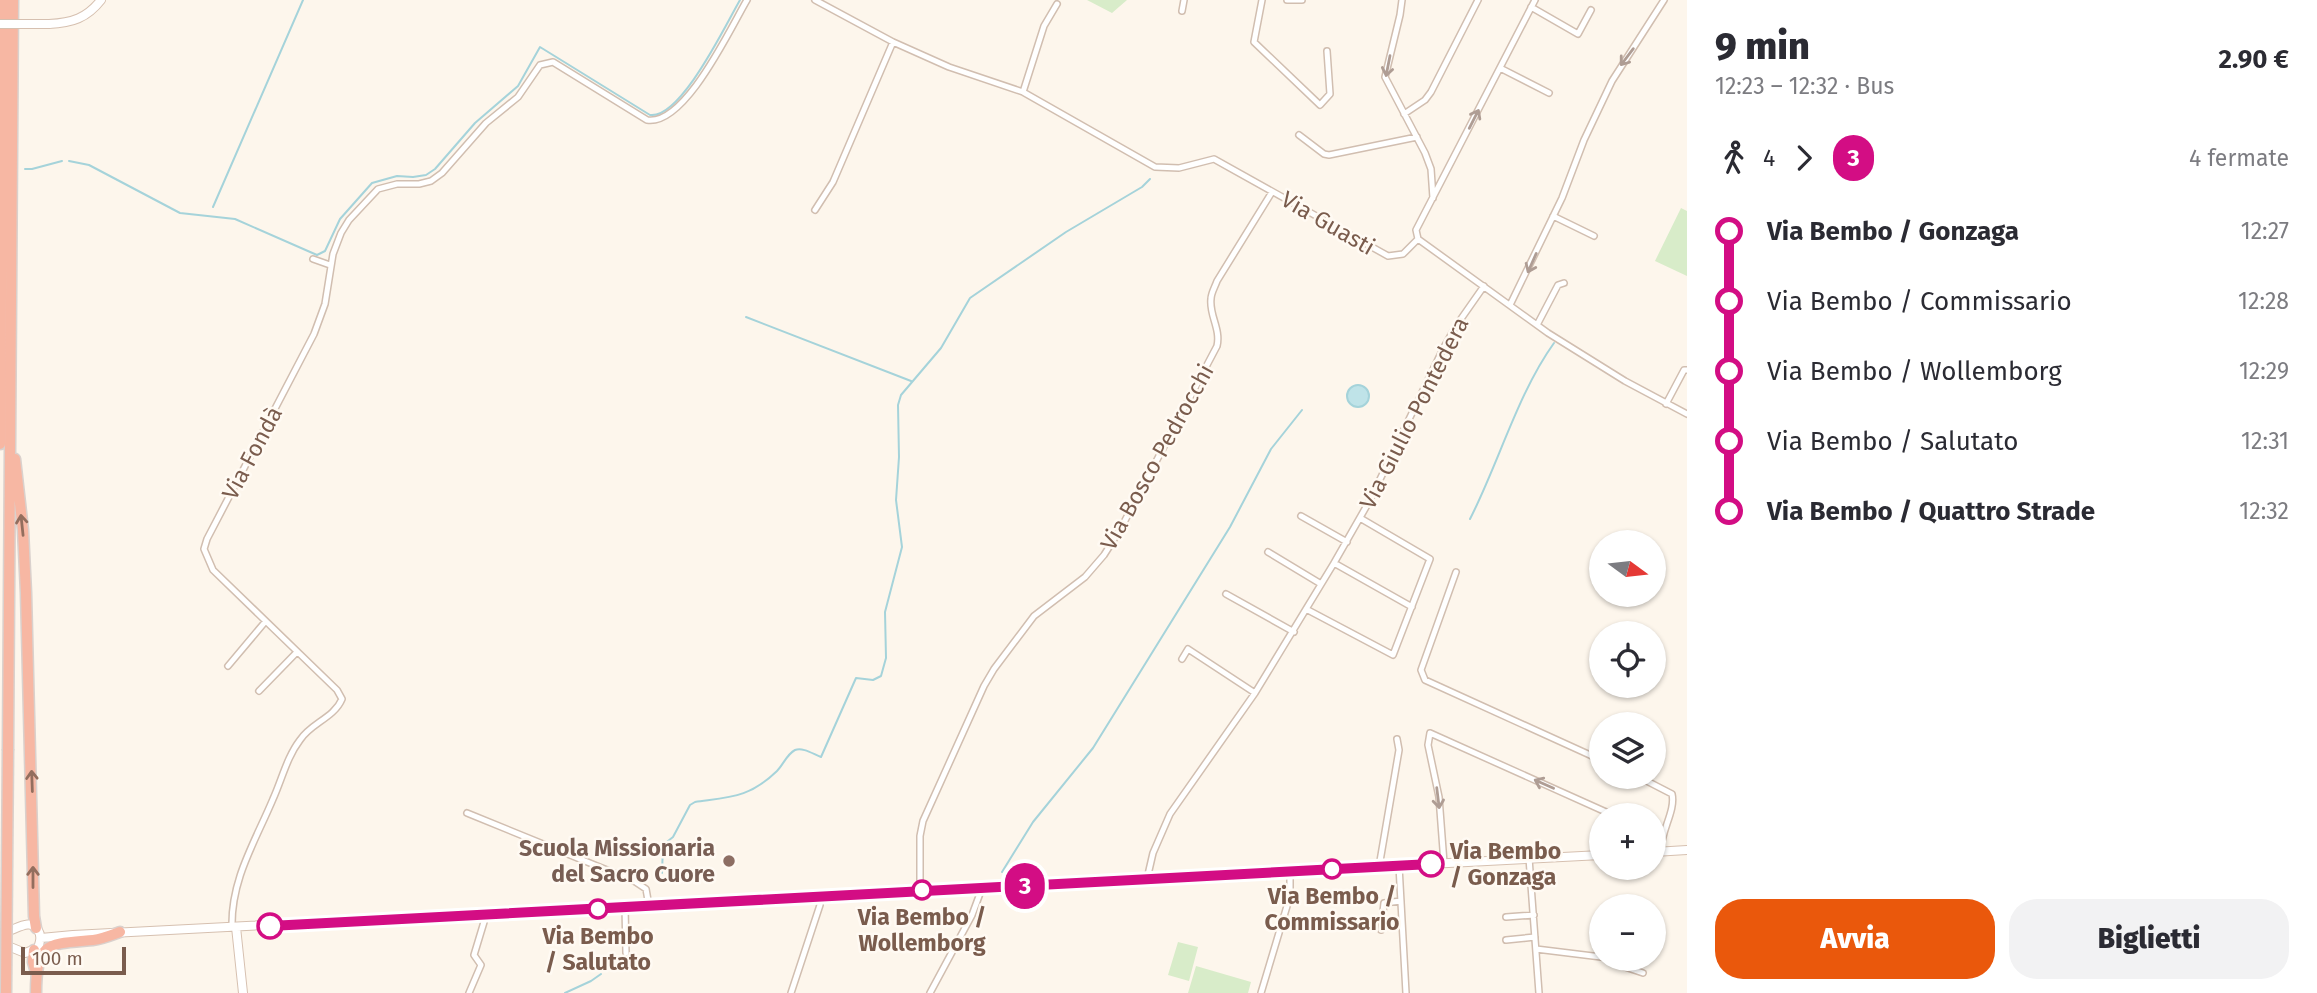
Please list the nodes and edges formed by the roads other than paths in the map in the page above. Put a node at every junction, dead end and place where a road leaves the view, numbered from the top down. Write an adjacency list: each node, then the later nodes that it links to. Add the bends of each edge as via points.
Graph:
1 (3, 0): 40 (highway)
2 (13, 0): 40 (highway)
3 (101, 0): 18 (main road, bridge, via 82,18 70,22)
4 (747, 0): 34 (street, via 691,94 658,121 643,118 553,62 540,65 518,97 486,123 442,173 431,181 392,184 372,193 344,227)
5 (815, 0): 19 (street, Via Guasti)
6 (1184, 0): 17 (street)
7 (1262, 0): 20 (street, via 1254,42 1320,105 1330,94)
8 (1287, 0): 9 (street)
9 (1302, 0)
10 (1402, 0): 24 (street, one-way to 24, via 1385,77)
11 (1478, 0): 24 (street, via 1431,92)
12 (1535, 0): 15 (street)
13 (1664, 0): 30 (street, one-way to 30, via 1612,81)
14 (1057, 4): 22 (street, via 1044,26)
15 (1531, 7): 16 (street, via 1578,34); 21 (street)
16 (1591, 10)
17 (1182, 11)
18 (0, 24)
19 (893, 41): 22 (street, Via Guasti, via 949,67); 29 (street, via 833,182)
20 (1327, 51)
21 (1500, 68): 23 (street); 28 (street, one-way to 21)
22 (1023, 92): 27 (street, Via Guasti, via 1155,167 1180,168 1214,159)
23 (1549, 93)
24 (1405, 114): 26 (street)
25 (1299, 135): 26 (street, via 1329,155)
26 (1417, 137): 28 (street, via 1431,169)
27 (1272, 192): 32 (street, Via Guasti, via 1388,256 1403,254); 77 (street, Via Bosco Pedrocchi, via 1217,281 1211,297 1217,346 1121,528 1085,577 1034,616 984,686 923,821)
28 (1433, 198): 32 (street, via 1416,231)
29 (815, 210)
30 (1553, 216): 31 (street); 37 (street, one-way to 37)
31 (1594, 236)
32 (1418, 239): 36 (street)
33 (313, 259): 34 (street)
34 (330, 265): 54 (street, Via Fondà, via 325,304 314,334 204,550 213,570)
35 (1564, 283): 38 (street, via 1558,285)
36 (1483, 286): 37 (street); 45 (street, Via Giulio Pontedera, via 1449,337)
37 (1510, 305): 38 (street)
38 (1537, 325): 41 (street)
39 (1687, 370): 41 (street)
40 (3, 377): 43 (highway); 89 (highway, one-way to 40, via 24,548); 100 (highway, bridge)
41 (1666, 404): 42 (street)
42 (1687, 414)
43 (0, 444)
44 (1301, 516): 46 (street)
45 (1360, 518): 46 (street, Via Giulio Pontedera); 52 (street, via 1430,559)
46 (1347, 542): 48 (street, Via Giulio Pontedera)
47 (1268, 552): 50 (street)
48 (1334, 563): 50 (street, Via Giulio Pontedera); 52 (street)
49 (1456, 572): 62 (street, via 1421,670 1425,680)
50 (1321, 584): 53 (street, Via Giulio Pontedera)
51 (1226, 594): 55 (street)
52 (1412, 607): 53 (street, via 1393,655)
53 (1306, 610): 55 (street, Via Giulio Pontedera)
54 (265, 622): 56 (street, Via Fondà); 58 (street)
55 (1294, 632): 60 (street, Via Giulio Pontedera)
56 (296, 653): 59 (street); 85 (street, Via Fondà, via 342,699 337,709 306,731 291,754 242,865)
57 (1182, 659): 60 (street, via 1188,649)
58 (228, 666)
59 (259, 691)
60 (1255, 693): 75 (street, Via Giulio Pontedera, via 1170,814)
61 (1397, 739): 73 (street, via 1399,750)
62 (1589, 755)
63 (1666, 789): 66 (street, via 1673,800)
64 (1589, 806): 71 (street, one-way to 71, via 1430,733)
65 (467, 813): 80 (street, via 634,881 646,889)
66 (1666, 820)
67 (1687, 850): 68 (main road)
68 (1666, 851)
69 (1589, 856): 70 (main road)
70 (1529, 858): 71 (main road); 83 (street)
71 (1444, 863): 72 (main road)
72 (1399, 866): 73 (main road); 79 (street)
73 (1379, 867): 74 (main road)
74 (1290, 871): 75 (main road); 106 (street, via 1290,897)
75 (1147, 879): 76 (main road)
76 (982, 888): 77 (main road); 105 (street)
77 (920, 890): 78 (main road)
78 (820, 897): 80 (main road); 104 (street)
79 (1401, 901): 86 (street, via 1384,903); 107 (street)
80 (649, 906): 81 (main road)
81 (625, 907): 82 (main road); 95 (street)
82 (484, 915): 85 (main road); 103 (street, via 474,955 481,965)
83 (1534, 915): 84 (street); 90 (street)
84 (1506, 917)
85 (234, 927): 87 (main road); 102 (main road)
86 (1381, 930)
87 (120, 932): 89 (main road); 97 (highway, via 97,940 57,943 46,949)
88 (0, 933): 89 (main road, via 24,925)
89 (38, 933): 94 (main road, via 40,944)
90 (1535, 937): 91 (street); 93 (street)
91 (1506, 940)
92 (0, 946): 94 (main road, via 25,953)
93 (1536, 949): 96 (street); 108 (street)
94 (34, 950): 97 (highway)
95 (626, 953)
96 (1589, 956)
97 (36, 971): 101 (highway)
98 (1637, 971): 99 (street)
99 (1643, 973)
100 (6, 993)
101 (36, 993)
102 (243, 993)
103 (469, 993)
104 (791, 993)
105 (930, 993)
106 (1261, 993)
107 (1406, 993)
108 (1539, 993)

